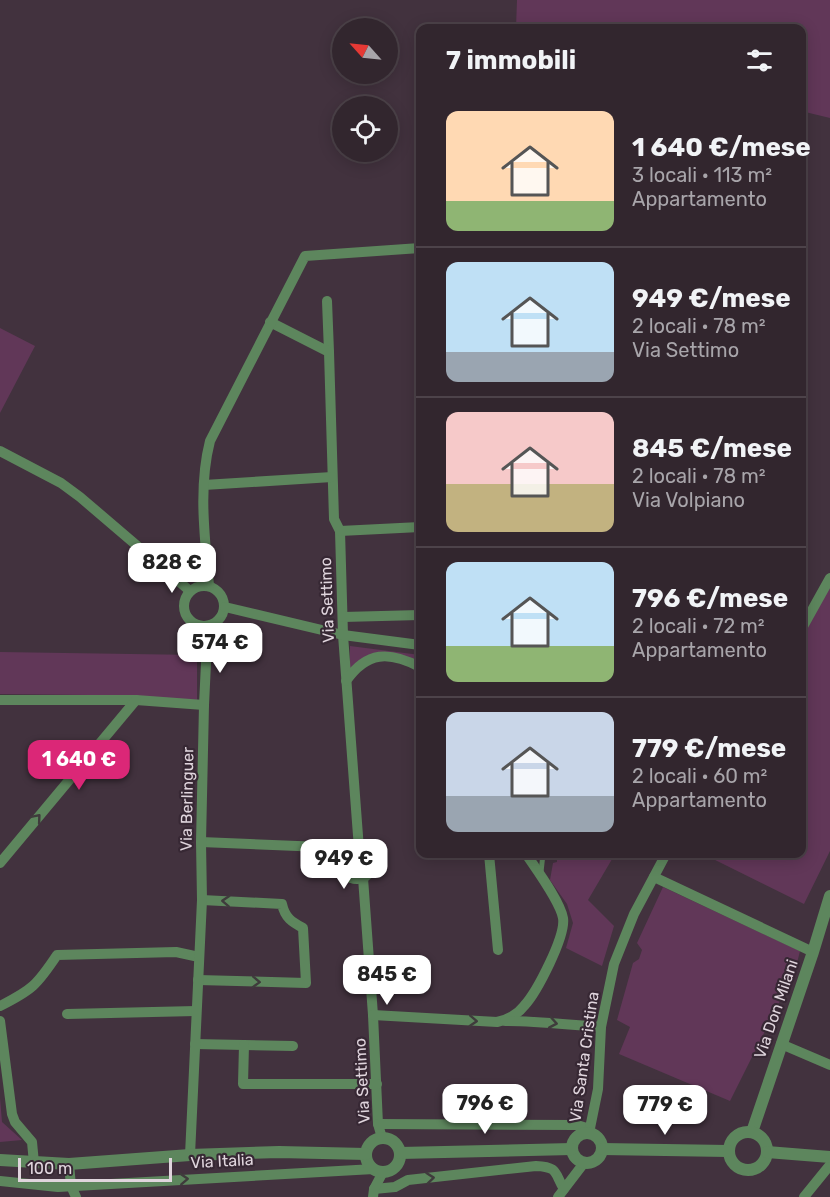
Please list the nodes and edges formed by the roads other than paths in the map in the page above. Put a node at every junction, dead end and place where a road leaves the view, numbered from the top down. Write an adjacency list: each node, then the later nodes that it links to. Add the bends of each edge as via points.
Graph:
1 (416, 248): 3 (street, via 305,256)
2 (327, 301): 4 (street, Via Settimo)
3 (270, 322): 4 (street); 7 (street, via 210,441)
4 (329, 352): 6 (street, Via Settimo)
5 (0, 451): 12 (street, via 81,496)
6 (332, 477): 7 (street); 9 (street, Via Settimo, via 334,519)
7 (204, 485): 11 (street)
8 (416, 527): 9 (street)
9 (340, 531): 15 (street, Via Settimo)
10 (830, 578): 16 (street)
11 (209, 586): 12 (street); 13 (street, via 222,596)
12 (190, 591): 17 (street, via 184,602 186,615 194,624)
13 (225, 608): 17 (street, via 220,618); 18 (street)
14 (416, 615): 15 (street)
15 (343, 617): 18 (street, Via Settimo)
16 (806, 621)
17 (206, 626): 24 (street, Via Berlinguer)
18 (343, 636): 19 (street); 21 (street, Via Settimo)
19 (416, 645)
20 (416, 665): 21 (street, via 379,655 355,668)
21 (346, 681): 26 (street, Via Settimo)
22 (0, 700): 23 (street)
23 (136, 700): 24 (street); 32 (street, one-way to 23)
24 (204, 705): 25 (street, Via Berlinguer)
25 (201, 842): 27 (street, via 322,847); 37 (street, Via Berlinguer)
26 (359, 849): 27 (street); 35 (street, via 368,853 372,862)
27 (343, 858): 35 (street, via 345,872 353,878)
28 (489, 858): 38 (street)
29 (528, 858): 33 (street)
30 (542, 858): 33 (lane)
31 (664, 858): 34 (street, Via Santa Cristina)
32 (0, 863)
33 (540, 877): 47 (street, via 563,917 561,936 524,1007)
34 (654, 877): 39 (street); 48 (street, Via Santa Cristina, via 614,964)
35 (363, 878): 45 (street, Via Settimo)
36 (830, 896): 39 (street, Via Don Milani)
37 (202, 900): 40 (street, Via Berlinguer); 41 (street, one-way to 37, via 306,983 303,928 290,921 282,904)
38 (498, 950)
39 (813, 952): 50 (street, Via Don Milani)
40 (199, 957): 41 (street, Via Berlinguer); 42 (street, via 176,952 57,955 28,992)
41 (198, 980): 43 (street, Via Berlinguer)
42 (0, 1006)
43 (196, 1011): 44 (street); 49 (street, Via Berlinguer)
44 (67, 1014)
45 (373, 1015): 47 (street, one-way to 47); 54 (street, Via Settimo)
46 (0, 1021): 68 (street, via 12,1114 32,1142)
47 (504, 1021): 48 (street, one-way to 48)
48 (601, 1027): 56 (street, Via Santa Cristina, via 598,1089)
49 (195, 1044): 51 (street); 65 (street, Via Berlinguer)
50 (782, 1044): 53 (street); 57 (street, Via Don Milani)
51 (244, 1045): 52 (street); 54 (street, via 243,1084)
52 (293, 1046)
53 (830, 1065)
54 (377, 1084): 55 (street, Via Settimo)
55 (378, 1124): 56 (street, via 577,1125); 58 (street, Via Settimo)
56 (590, 1131): 59 (street, via 577,1137); 60 (street)
57 (752, 1132): 61 (street, via 735,1136); 62 (street, via 763,1139)
58 (382, 1138): 63 (street, via 396,1144); 64 (street, via 370,1145)
59 (572, 1149): 63 (street); 69 (street, via 574,1156)
60 (602, 1149): 61 (street); 69 (street, via 598,1159)
61 (728, 1151): 62 (street, via 733,1163 750,1170 762,1163)
62 (767, 1152): 66 (street)
63 (400, 1153): 72 (street, via 397,1164 388,1171)
64 (366, 1154): 65 (street, Via Italia); 72 (street, via 368,1162)
65 (190, 1155): 70 (street, Via Italia)
66 (830, 1157)
67 (0, 1160): 68 (street, Via Italia)
68 (34, 1163): 70 (street, Via Italia)
69 (584, 1163): 76 (street)
70 (69, 1164): 74 (street)
71 (830, 1164): 78 (street)
72 (378, 1170): 74 (street, Via Italia, one-way to 72); 75 (street)
73 (0, 1181): 74 (street, Via Italia)
74 (71, 1186): 77 (street)
75 (374, 1193): 76 (street, one-way to 76, via 408,1180 536,1166 552,1168 558,1174)
76 (561, 1193)
77 (76, 1197)
78 (804, 1197)

